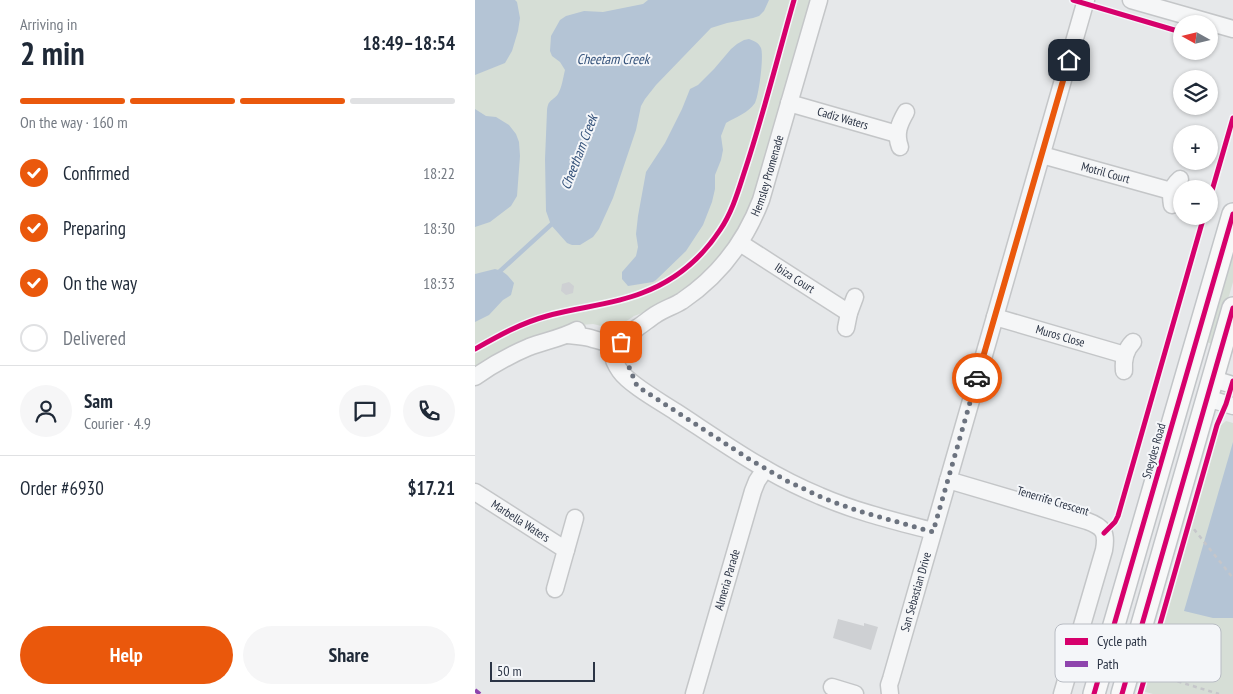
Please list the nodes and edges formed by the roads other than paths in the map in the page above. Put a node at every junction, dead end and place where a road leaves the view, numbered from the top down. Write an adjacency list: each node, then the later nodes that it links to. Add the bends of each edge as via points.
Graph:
1 (819, 0): 5 (street, Hemsley Promenade)
2 (1086, 0): 7 (street, San Sebastian Drive)
3 (1131, 0): 4 (street)
4 (1233, 29)
5 (789, 103): 6 (street, Cadiz Waters, via 899,141 901,121); 10 (street, Hemsley Promenade, via 761,200)
6 (906, 112)
7 (1042, 155): 8 (street, Motril Court); 13 (street, San Sebastian Drive)
8 (1173, 192)
9 (1233, 214): 17 (main road, Sneydes Road)
10 (740, 243): 11 (street, Ibiza Court, via 847,320); 14 (street, Hemsley Promenade, via 717,273 704,284 657,314 634,319)
11 (855, 297)
12 (1233, 308): 19 (main road)
13 (995, 317): 15 (street, Muros Close); 22 (street, San Sebastian Drive)
14 (616, 339): 16 (street, via 609,332 577,330 512,355); 21 (street, via 611,351 613,359 621,372 637,386)
15 (1127, 356)
16 (475, 377)
17 (1185, 381): 19 (main road); 29 (main road, Sneydes Road)
18 (1233, 385): 19 (street)
19 (1210, 388): 20 (street); 30 (main road)
20 (1233, 406)
21 (765, 468): 25 (street, via 839,504); 34 (street, Almeria Parade, via 753,492)
22 (948, 480): 25 (street, San Sebastian Drive); 28 (street, Tenerrife Crescent, via 1100,527 1106,540)
23 (475, 492): 26 (street, Marbella Waters)
24 (575, 518): 26 (street, Marbella Waters)
25 (933, 532): 36 (street, San Sebastian Drive, via 889,685)
26 (565, 550): 27 (street, Marbella Waters)
27 (555, 589)
28 (1082, 624)
29 (1114, 624)
30 (1151, 624)
31 (1132, 682): 37 (main road)
32 (1135, 682): 38 (street)
33 (832, 687): 35 (street)
34 (694, 694)
35 (855, 694)
36 (890, 694)
37 (1122, 694)
38 (1128, 694)

